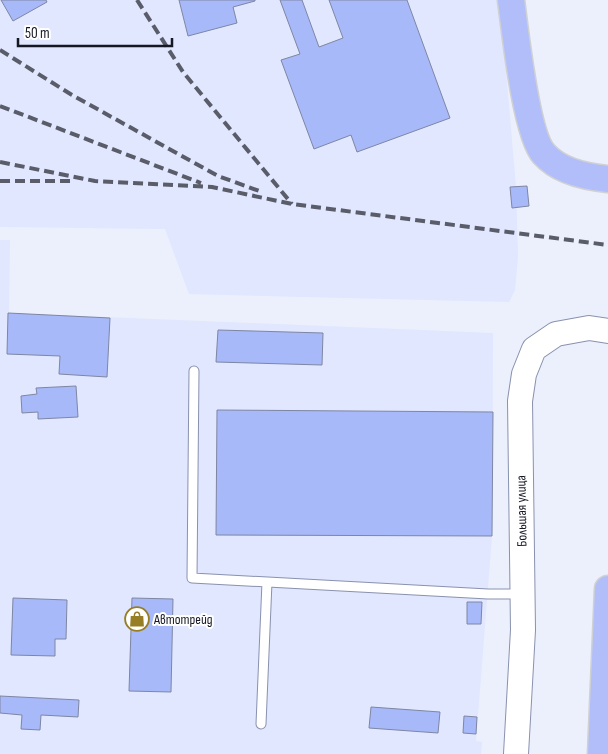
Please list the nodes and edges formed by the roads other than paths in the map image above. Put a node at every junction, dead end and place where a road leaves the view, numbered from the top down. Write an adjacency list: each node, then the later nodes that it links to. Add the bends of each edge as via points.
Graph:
1 (511, 0): 2 (main road, via 530,115 544,154 560,166 592,178)
2 (608, 179)
3 (608, 331): 7 (main road, Большая улица, via 589,328 556,334 534,349 524,374 520,401)
4 (194, 371): 5 (lane, via 192,578)
5 (267, 582): 7 (lane); 8 (lane)
6 (608, 589): 10 (main road)
7 (522, 594): 9 (main road, Большая улица)
8 (261, 724)
9 (516, 754)
10 (601, 754)

